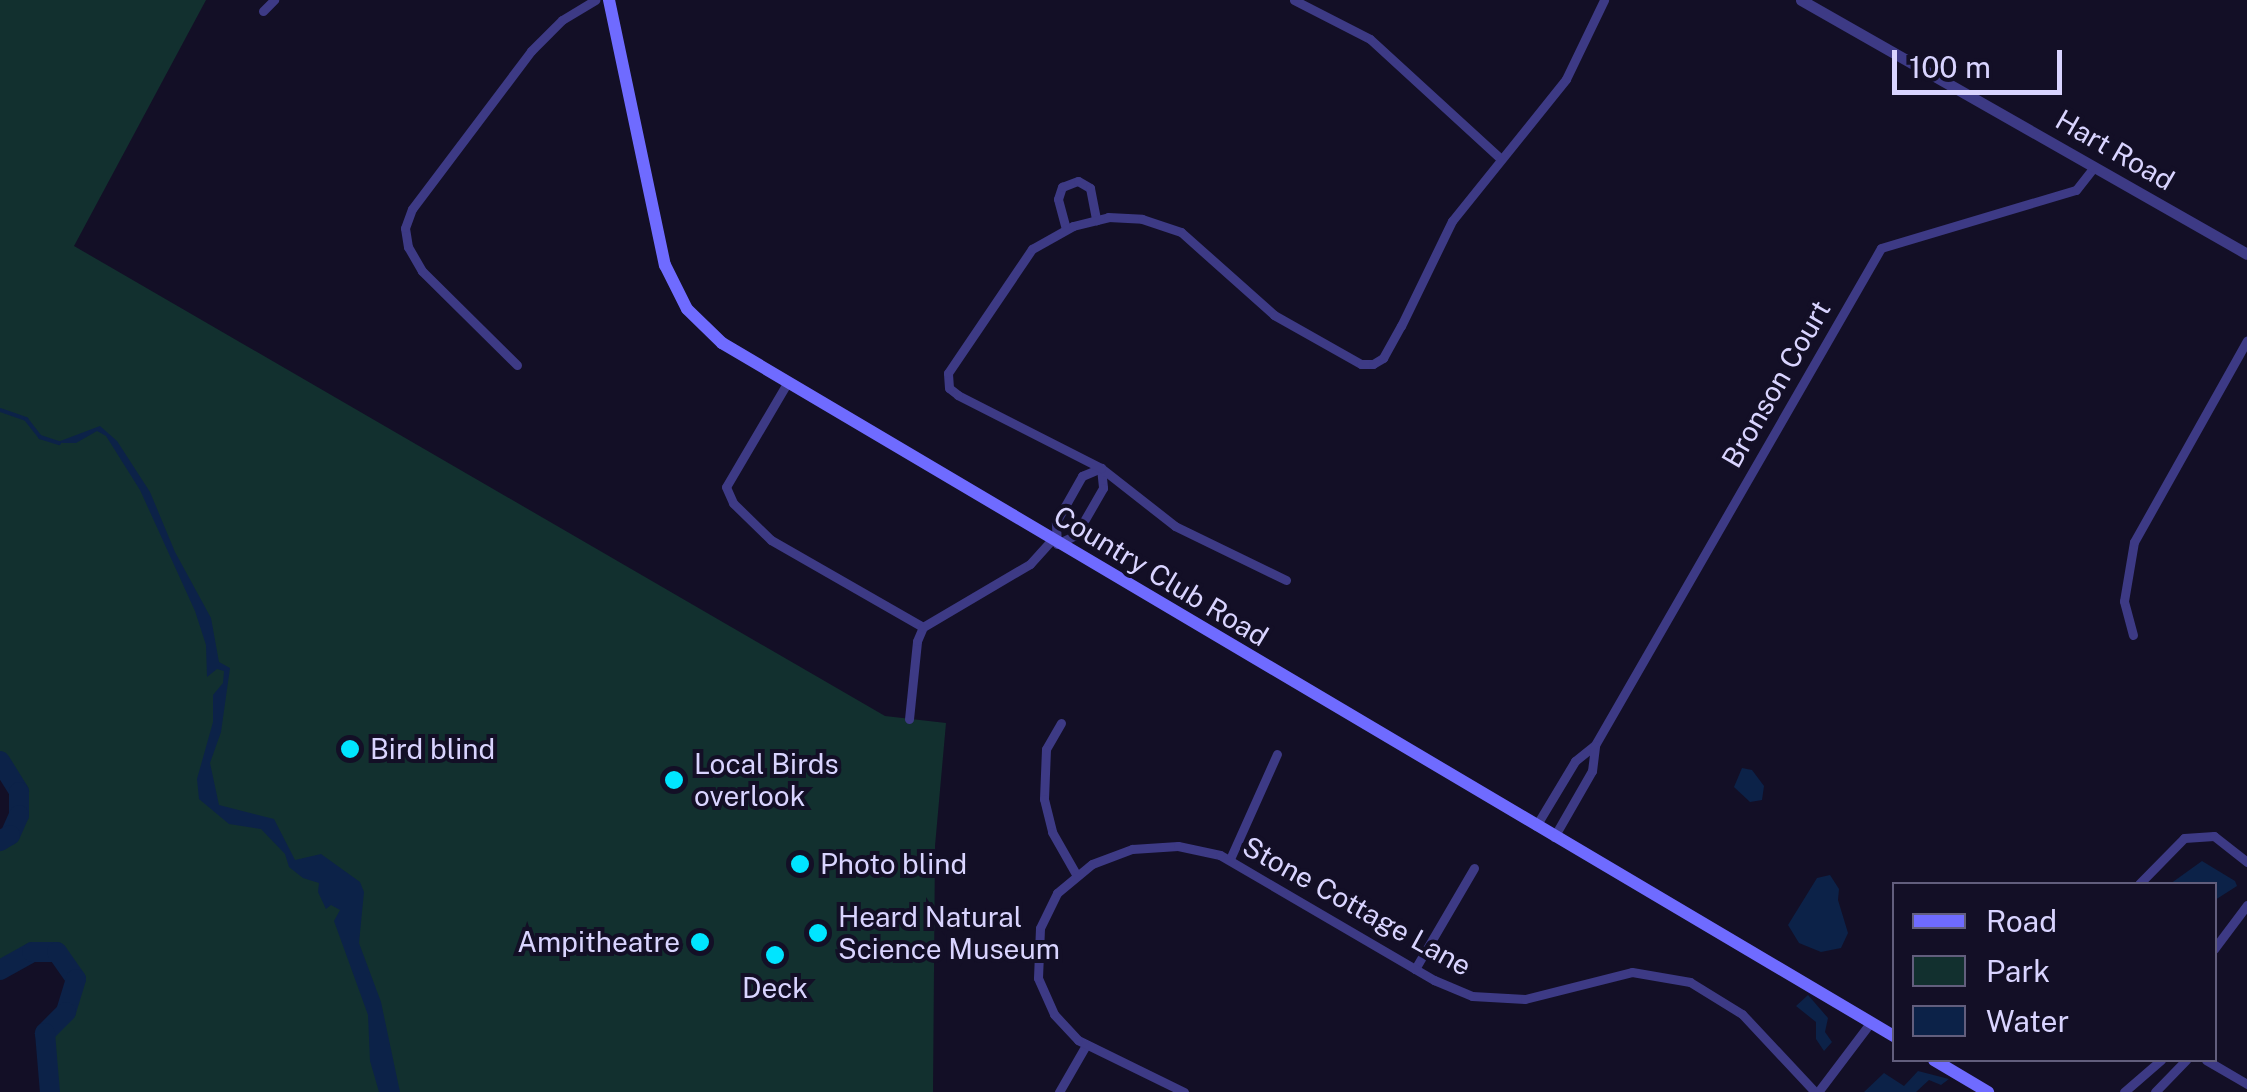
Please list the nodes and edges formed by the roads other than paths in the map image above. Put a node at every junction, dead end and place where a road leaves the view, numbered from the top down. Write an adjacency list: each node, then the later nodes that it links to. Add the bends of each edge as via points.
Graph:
1 (274, 0): 7 (street)
2 (596, 0): 14 (street, via 562,20 531,51 412,209 405,228 422,271)
3 (609, 0): 15 (main road, Country Club Road, via 664,265 688,309 722,344)
4 (1294, 0): 8 (street, via 1370,39)
5 (1604, 0): 8 (street, via 1566,79)
6 (1802, 0): 9 (street, Hart Road)
7 (263, 11)
8 (1500, 158): 10 (street, via 1452,221 1402,326 1372,364 1292,328 1181,232 1142,218)
9 (2094, 166): 12 (street, Hart Road); 23 (street, Bronson Court, via 2076,190 1880,248)
10 (1096, 220): 11 (street); 11 (street, via 1090,188 1078,181 1062,187 1058,199)
11 (1066, 229): 16 (street, via 1022,260 946,380 977,406)
12 (2247, 254)
13 (2247, 340): 20 (street, via 2134,542 2124,601)
14 (518, 365)
15 (786, 385): 17 (main road, Country Club Road); 19 (street, via 726,487 739,512 771,540)
16 (1101, 468): 17 (street, via 1082,476 1056,522); 17 (street, via 1103,488 1076,535); 18 (street, via 1175,526)
17 (1054, 543): 19 (street); 25 (main road, Country Club Road)
18 (1286, 580)
19 (924, 627): 21 (street, via 916,641)
20 (2133, 635)
21 (909, 719)
22 (1062, 723): 30 (street, via 1046,749 1044,799 1052,832)
23 (1595, 745): 25 (street, Bronson Court, via 1575,761); 26 (street, Bronson Court, via 1592,771)
24 (1277, 754): 27 (street)
25 (1536, 826): 26 (main road, Country Club Road)
26 (1554, 836): 35 (main road, Country Club Road)
27 (1230, 860): 30 (street, Stone Cottage Lane, via 1190,847 1154,846 1111,855); 34 (street, Stone Cottage Lane)
28 (2247, 862): 31 (street, via 2214,836 2184,838)
29 (1474, 868): 34 (street)
30 (1076, 874): 37 (street, via 1043,919 1037,968 1054,1014)
31 (2141, 882)
32 (2247, 905): 33 (street)
33 (2217, 945)
34 (1416, 968): 45 (street, Stone Cottage Lane, via 1464,994 1504,1000 1536,998 1620,973 1679,978 1733,1006)
35 (1871, 1022): 36 (main road, Country Club Road); 45 (street)
36 (1892, 1035)
37 (1086, 1045): 43 (street); 44 (street)
38 (1937, 1062): 46 (main road)
39 (2158, 1062): 47 (street)
40 (2184, 1062): 48 (street)
41 (2209, 1062): 42 (street)
42 (2247, 1084)
43 (1058, 1092)
44 (1184, 1092)
45 (1817, 1092)
46 (1988, 1092)
47 (2124, 1092)
48 (2155, 1092)

